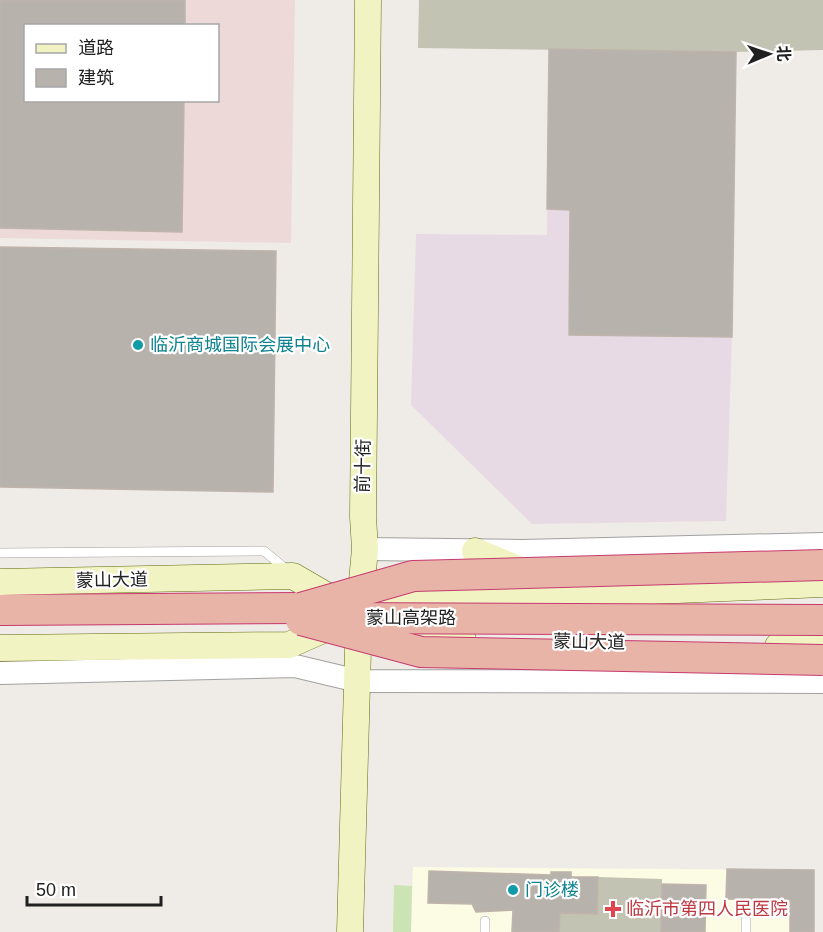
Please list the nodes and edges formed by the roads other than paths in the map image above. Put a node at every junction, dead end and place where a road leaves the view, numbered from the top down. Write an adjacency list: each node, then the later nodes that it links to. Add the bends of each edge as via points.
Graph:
1 (368, 0): 3 (main road, 前十街)
2 (823, 544): 4 (street)
3 (365, 549): 4 (street); 14 (main road, 前十街)
4 (475, 551): 10 (main road)
5 (0, 553): 7 (lane, via 264,551)
6 (823, 565): 13 (highway, bridge, via 413,576)
7 (293, 576): 8 (main road, 蒙山大道); 14 (main road, 蒙山大道)
8 (0, 582)
9 (823, 584): 10 (main road)
10 (578, 594): 14 (main road, via 432,591)
11 (823, 601): 13 (highway, 蒙山高架路, bridge)
12 (0, 610): 13 (highway, 蒙山高架路)
13 (301, 614): 15 (highway, 蒙山高架路, bridge); 16 (highway, 蒙山高架路); 19 (highway, bridge, via 421,652)
14 (359, 614): 17 (main road, 蒙山大道, via 436,639); 18 (main road, via 289,645); 21 (main road, 前十街)
15 (823, 620)
16 (0, 622)
17 (823, 645)
18 (0, 648)
19 (823, 660)
20 (0, 673): 21 (street, via 295,666)
21 (358, 681): 22 (street); 25 (main road, 前十街)
22 (823, 682)
23 (746, 910): 27 (lane)
24 (485, 921): 26 (lane)
25 (350, 932)
26 (485, 932)
27 (746, 932)

